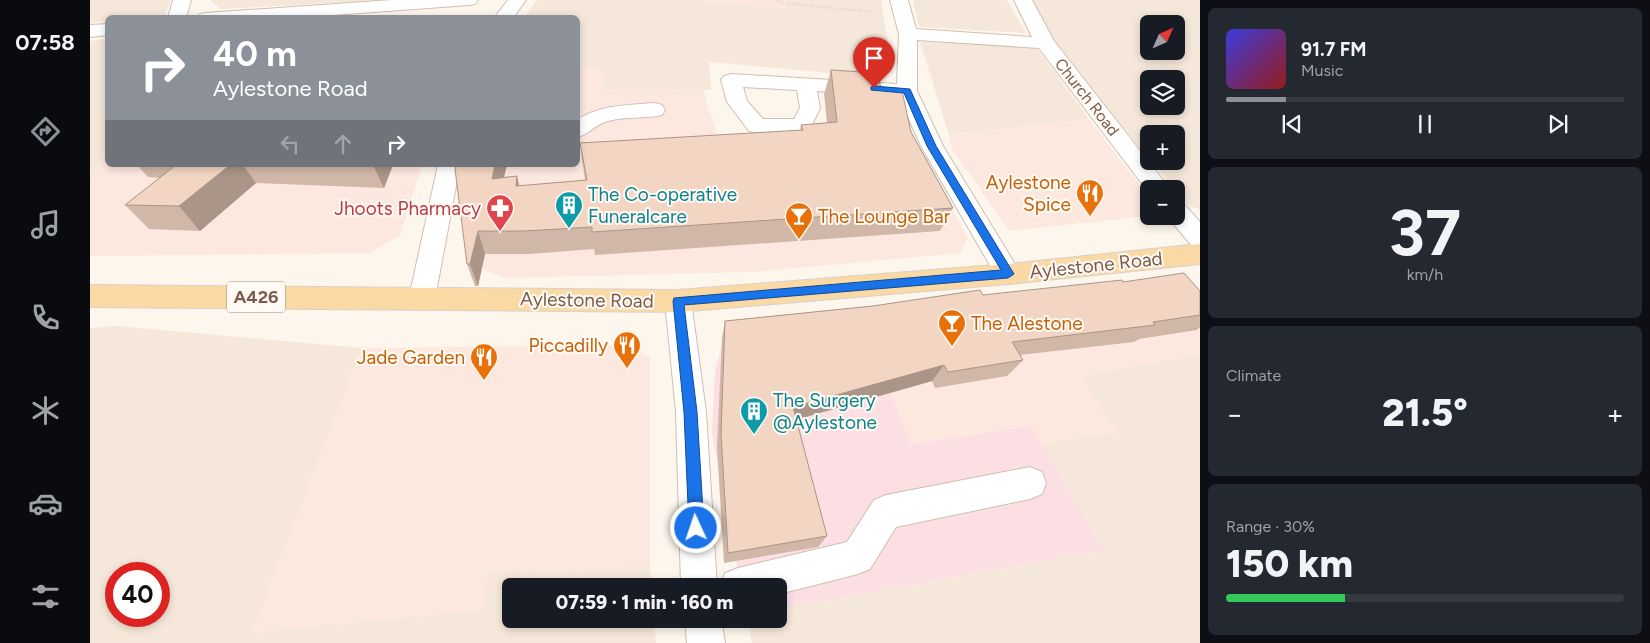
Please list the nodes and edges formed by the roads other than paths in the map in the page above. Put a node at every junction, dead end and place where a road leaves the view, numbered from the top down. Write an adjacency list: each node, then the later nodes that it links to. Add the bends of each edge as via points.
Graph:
1 (182, 0): 5 (street)
2 (469, 0): 6 (street)
3 (517, 0): 7 (street)
4 (1022, 0): 11 (street, Church Road)
5 (178, 15)
6 (250, 15)
7 (505, 15)
8 (903, 16): 11 (street); 13 (street)
9 (105, 29): 10 (street)
10 (90, 31)
11 (1045, 43): 17 (street, Church Road)
12 (806, 84): 12 (street, via 810,108 802,126 757,126 736,102 731,80); 13 (street)
13 (907, 90): 21 (street, via 932,146)
14 (654, 110): 15 (street, via 602,114)
15 (580, 128)
16 (453, 167): 23 (street)
17 (1151, 180)
18 (1185, 221): 19 (street)
19 (1200, 238)
20 (1200, 254): 21 (main road, Aylestone Road / A426)
21 (1008, 274): 24 (main road, Aylestone Road / A426)
22 (90, 296): 23 (main road, A426)
23 (422, 298): 24 (main road, Aylestone Road / A426)
24 (678, 301): 26 (street, via 691,412)
25 (1030, 483): 27 (street, via 886,512 858,558)
26 (700, 578)
27 (772, 578)
28 (704, 628): 29 (street)
29 (706, 643)

